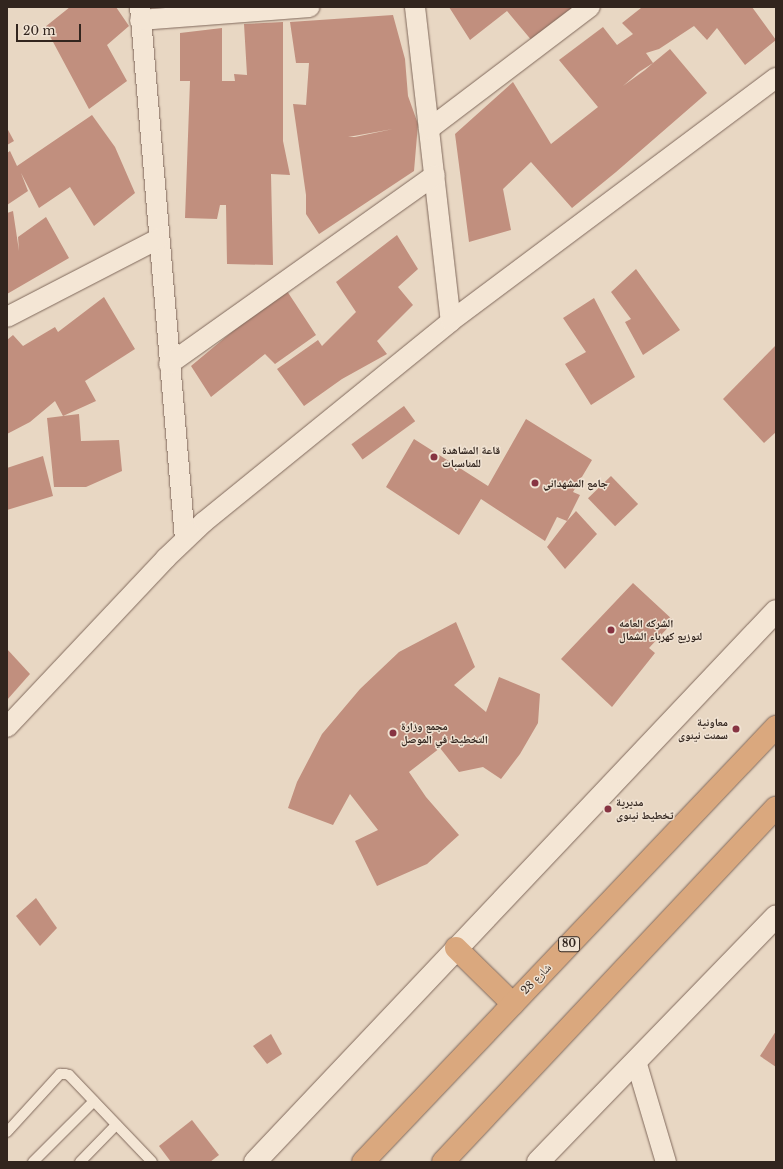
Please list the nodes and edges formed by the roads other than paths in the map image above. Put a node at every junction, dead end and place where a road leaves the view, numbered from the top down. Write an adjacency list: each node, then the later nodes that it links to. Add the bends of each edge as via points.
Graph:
1 (310, 7): 4 (street)
2 (415, 7): 6 (street)
3 (590, 7): 6 (street)
4 (140, 13): 8 (street)
5 (776, 78): 10 (street)
6 (429, 129): 7 (street)
7 (435, 175): 10 (street); 11 (street)
8 (158, 239): 9 (street); 11 (street)
9 (7, 316)
10 (452, 321): 12 (street)
11 (169, 364): 12 (street)
12 (185, 539): 14 (street)
13 (776, 611): 18 (main road)
14 (7, 727)
15 (776, 727): 19 (highway, شارع 28 / 80)
16 (776, 808): 29 (highway)
17 (776, 916): 20 (main road)
18 (456, 948): 19 (highway); 27 (main road)
19 (513, 1004): 28 (highway, شارع 28 / 80)
20 (636, 1061): 30 (main road); 31 (street)
21 (94, 1101): 22 (lane); 23 (lane, via 69,1075 60,1074); 24 (lane)
22 (116, 1125): 25 (lane); 26 (lane)
23 (7, 1132)
24 (33, 1162)
25 (80, 1162)
26 (152, 1162)
27 (255, 1162)
28 (363, 1162)
29 (443, 1162)
30 (538, 1162)
31 (666, 1162)

